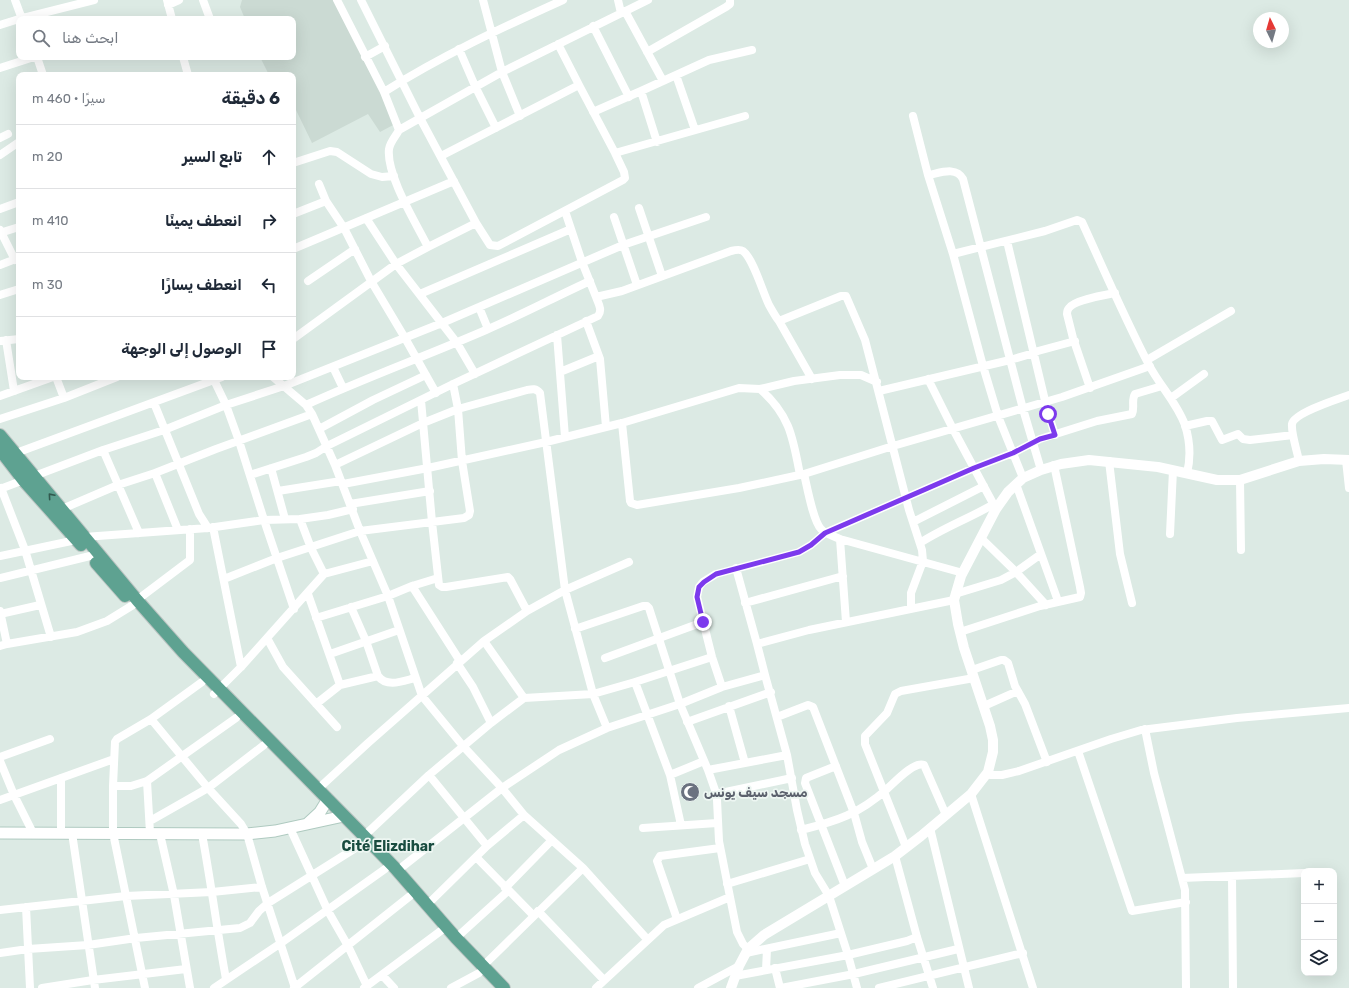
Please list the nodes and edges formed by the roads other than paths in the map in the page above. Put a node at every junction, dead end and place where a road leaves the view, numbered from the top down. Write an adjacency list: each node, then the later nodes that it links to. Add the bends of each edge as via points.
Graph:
1 (15, 0): 14 (street)
2 (94, 0): 15 (street)
3 (179, 0): 12 (street)
4 (203, 0): 17 (street)
5 (337, 0): 27 (street)
6 (361, 0): 23 (street)
7 (483, 0): 21 (street)
8 (563, 0): 21 (street)
9 (618, 0): 13 (street)
10 (648, 0): 13 (street)
11 (730, 0): 26 (street, via 726,7)
12 (168, 2): 16 (street)
13 (623, 12): 20 (street); 26 (street)
14 (19, 16)
15 (32, 16)
16 (171, 16)
17 (209, 16)
18 (16, 20): 19 (street)
19 (0, 25)
20 (593, 26): 22 (street); 42 (street)
21 (491, 32): 24 (street); 34 (street)
22 (558, 44): 34 (street); 38 (street)
23 (385, 46): 27 (street); 36 (street)
24 (459, 49): 36 (street); 39 (street)
25 (752, 50): 35 (street, via 709,60)
26 (647, 52): 37 (street)
27 (365, 57): 41 (street)
28 (24, 60): 31 (street)
29 (37, 60): 32 (street)
30 (183, 60): 33 (street)
31 (0, 66)
32 (42, 72)
33 (187, 72)
34 (502, 72): 39 (street); 44 (street)
35 (676, 75): 37 (street); 50 (street)
36 (402, 81): 41 (street); 47 (street)
37 (663, 81): 40 (street)
38 (579, 85): 43 (street); 44 (street)
39 (475, 86): 47 (street); 48 (street)
40 (641, 91): 42 (street); 53 (street)
41 (384, 92): 49 (street)
42 (629, 97): 43 (street)
43 (593, 112): 55 (street)
44 (520, 116): 48 (street)
45 (745, 116): 50 (street)
46 (913, 116): 59 (street)
47 (420, 118): 49 (street); 57 (street)
48 (496, 128): 57 (street)
49 (400, 130): 60 (street, via 392,140 389,150)
50 (695, 130): 53 (street)
51 (8, 134): 52 (street)
52 (0, 138)
53 (657, 142): 55 (street)
54 (16, 144): 56 (street)
55 (615, 153): 68 (street, via 625,178)
56 (0, 155)
57 (441, 156): 61 (street)
58 (296, 162): 60 (street, via 330,151 338,152 371,174 382,177)
59 (928, 175): 82 (street, via 953,171 961,175); 85 (street)
60 (394, 176): 64 (street)
61 (454, 182): 64 (street); 73 (street)
62 (319, 184): 63 (street)
63 (326, 201): 69 (street); 75 (street)
64 (405, 202): 72 (street); 81 (street)
65 (16, 203): 67 (street)
66 (639, 208): 78 (street)
67 (0, 209)
68 (565, 210): 73 (street, via 498,246 490,245); 76 (street)
69 (296, 213)
70 (614, 217): 80 (street)
71 (706, 217): 78 (street)
72 (366, 218): 75 (street); 89 (street)
73 (476, 223): 81 (street)
74 (16, 228): 77 (street)
75 (344, 228): 83 (street); 84 (street)
76 (571, 229): 88 (street); 98 (street)
77 (0, 232): 86 (street)
78 (649, 236): 80 (street); 91 (street)
79 (1007, 241): 82 (street); 97 (street, via 1078,220 1092,243); 114 (street)
80 (623, 245): 88 (street); 95 (street)
81 (428, 247): 89 (street)
82 (981, 247): 85 (street); 117 (street)
83 (296, 248)
84 (355, 249): 92 (street); 93 (street)
85 (952, 254): 119 (street)
86 (16, 257)
87 (16, 259): 90 (street)
88 (582, 262): 94 (street); 101 (street)
89 (396, 264): 93 (street); 98 (street)
90 (0, 265)
91 (662, 276): 95 (street); 104 (street, via 731,251 742,250)
92 (308, 281)
93 (371, 281): 107 (street); 109 (street)
94 (590, 282): 100 (street); 106 (street)
95 (636, 285): 100 (street)
96 (16, 291): 99 (street)
97 (1114, 293): 112 (street, via 1069,306 1067,314); 118 (street)
98 (420, 294): 105 (street)
99 (0, 295)
100 (596, 297): 103 (street, via 600,312 598,316)
101 (479, 307): 105 (street); 106 (street)
102 (1231, 311): 118 (street)
103 (586, 321): 108 (street); 115 (street)
104 (779, 321): 125 (street); 135 (street, via 846,296 865,340)
105 (442, 323): 109 (street); 113 (street)
106 (488, 329): 113 (street)
107 (296, 335)
108 (557, 335): 121 (street); 122 (street)
109 (405, 338): 116 (street); 120 (street)
110 (16, 340): 111 (street)
111 (3, 341): 140 (street)
112 (1075, 341): 114 (street); 138 (street)
113 (457, 343): 116 (street); 122 (street)
114 (1034, 353): 117 (street); 147 (street)
115 (599, 356): 121 (street); 159 (street)
116 (417, 359): 124 (street); 137 (street)
117 (1010, 360): 119 (street); 152 (street)
118 (1148, 363): 136 (street); 138 (street)
119 (983, 366): 126 (street); 154 (street)
120 (333, 367): 134 (street); 137 (street)
121 (560, 372): 166 (street)
122 (475, 374): 133 (street)
123 (1204, 374): 145 (street)
124 (426, 376): 141 (street); 160 (street, via 373,400)
125 (812, 379): 135 (street, via 864,376); 139 (street)
126 (928, 379): 135 (street); 161 (street)
127 (45, 380): 140 (street)
128 (57, 380): 144 (street)
129 (109, 380): 144 (street)
130 (213, 380): 148 (street)
131 (219, 380): 149 (street)
132 (277, 380): 134 (street)
133 (453, 384): 141 (street); 151 (street)
134 (284, 386): 149 (street); 150 (street)
135 (878, 386): 171 (street)
136 (1162, 386): 145 (street); 164 (street, via 1135,394 1132,414 1097,421)
137 (342, 388): 150 (street)
138 (1090, 388): 147 (street)
139 (760, 389): 156 (street, via 739,388); 191 (street, via 774,402 787,423)
140 (14, 391): 143 (street)
141 (436, 393): 146 (street)
142 (1349, 395): 165 (street, via 1299,416 1293,422)
143 (0, 396)
144 (64, 398): 155 (street)
145 (1171, 398): 158 (street)
146 (421, 400): 157 (street); 170 (street)
147 (1045, 402): 152 (street); 164 (street)
148 (154, 403): 162 (street); 175 (street)
149 (226, 405): 162 (street); 167 (street)
150 (306, 405): 153 (street)
151 (458, 409): 157 (street); 168 (street, via 535,389 540,393); 177 (street)
152 (1023, 409): 154 (street); 169 (street)
153 (312, 414): 160 (street); 167 (street)
154 (998, 416): 161 (street); 174 (street)
155 (0, 419)
156 (622, 422): 159 (street); 191 (street, via 630,500 633,504 646,504)
157 (423, 423): 181 (street); 184 (street)
158 (1185, 426): 165 (street, via 1212,421 1222,440 1238,434 1243,439 1250,440); 189 (street, via 1190,457)
159 (606, 427): 166 (street)
160 (319, 429): 170 (street)
161 (953, 429): 171 (street); 185 (street)
162 (164, 430): 173 (street); 180 (street)
163 (0, 435): 175 (main road)
164 (1055, 435): 169 (street, via 1040,439)
165 (1293, 435): 178 (street)
166 (565, 437): 168 (street)
167 (239, 441): 180 (street); 190 (street)
168 (546, 442): 177 (street); 242 (street)
169 (1034, 444): 174 (street); 186 (street)
170 (327, 446): 181 (street); 183 (street, via 306,457)
171 (892, 446): 191 (street); 202 (street)
172 (0, 450): 175 (main road)
173 (103, 450): 192 (street); 196 (street)
174 (1013, 453): 185 (street); 194 (street)
175 (8, 460): 192 (main road)
176 (1347, 460): 178 (street, via 1324,458); 199 (street)
177 (462, 461): 184 (street); 209 (street, via 469,515 464,518)
178 (1299, 461): 193 (street)
179 (1109, 462): 182 (street, via 1084,460); 187 (street); 249 (street, via 1120,554)
180 (179, 463): 188 (street); 211 (street, via 199,514)
181 (335, 465): 195 (street)
182 (1054, 465): 186 (street); 246 (street, via 1081,591 1080,597)
183 (271, 468): 190 (street); 200 (street)
184 (428, 468): 195 (street); 201 (street)
185 (974, 468): 197 (street); 202 (street)
186 (1041, 470): 194 (street)
187 (1172, 470): 189 (street); 217 (street)
188 (155, 473): 196 (street); 213 (street)
189 (1187, 473): 193 (street, via 1217,480)
190 (250, 475): 208 (street)
191 (802, 475): 216 (street, via 816,520)
192 (29, 479): 198 (street); 205 (main road, one-way to 192); 218 (main road)
193 (1240, 480): 224 (street)
194 (1019, 481): 204 (street); 225 (street)
195 (342, 482): 200 (street); 203 (street)
196 (118, 485): 205 (street); 215 (street)
197 (984, 486): 204 (street); 210 (street)
198 (0, 488): 223 (street)
199 (1349, 488)
200 (278, 491): 206 (street)
201 (430, 491): 203 (street); 209 (street)
202 (906, 499): 210 (street); 216 (street)
203 (351, 506): 207 (street, via 328,515); 214 (street)
204 (995, 507): 219 (street); 221 (street, via 938,532)
205 (62, 509): 218 (main road)
206 (285, 519): 207 (street); 208 (street)
207 (300, 519): 222 (street)
208 (264, 520): 211 (street); 228 (street)
209 (432, 522): 214 (street); 239 (street)
210 (913, 522): 221 (street)
211 (210, 528): 212 (street); 240 (street)
212 (190, 529): 213 (street); 247 (street, via 190,560)
213 (178, 530): 215 (street)
214 (360, 531): 222 (street); 229 (street)
215 (139, 533): 218 (street)
216 (825, 533): 220 (street); 232 (street, via 799,552)
217 (1170, 534)
218 (80, 538): 223 (street); 227 (main road); 247 (main road)
219 (981, 538): 234 (street); 235 (street)
220 (840, 539): 230 (street); 237 (street)
221 (920, 543): 230 (street)
222 (311, 548): 228 (street); 236 (street)
223 (25, 550): 226 (street); 233 (street)
224 (1241, 550)
225 (1041, 554): 234 (street); 246 (street)
226 (0, 556)
227 (90, 556): 233 (street); 247 (main road)
228 (276, 558): 240 (street); 254 (street)
229 (373, 560): 236 (street); 244 (street)
230 (923, 561): 235 (street); 253 (street, via 910,593)
231 (629, 562): 242 (street)
232 (736, 568): 248 (street); 258 (street, via 716,574 699,587 697,597)
233 (30, 571): 238 (street); 250 (street)
234 (1016, 572): 245 (street); 251 (street)
235 (963, 573): 245 (street)
236 (324, 574): 243 (street)
237 (843, 576): 248 (street); 259 (street)
238 (0, 578)
239 (438, 578): 241 (street); 255 (street, via 439,585 443,587 508,577)
240 (224, 579): 274 (street)
241 (412, 586): 244 (street); 273 (street)
242 (565, 590): 255 (street); 260 (street)
243 (308, 594): 254 (street); 257 (street)
244 (388, 596): 252 (street); 261 (street)
245 (955, 597): 253 (street); 262 (street)
246 (1058, 601): 251 (street)
247 (135, 602): 263 (street, via 107,621 77,632); 280 (main road, via 164,642); 285 (main road)
248 (745, 603): 268 (street)
249 (1132, 603)
250 (40, 605): 256 (street); 263 (street)
251 (1046, 605): 262 (street)
252 (352, 607): 257 (street); 266 (street)
253 (911, 608): 259 (street)
254 (294, 609): 264 (street)
255 (527, 611): 267 (street)
256 (0, 612): 269 (street)
257 (316, 618): 270 (street)
258 (703, 622): 265 (street); 271 (street)
259 (846, 622): 268 (street)
260 (575, 629): 265 (street, via 647,606 652,613); 287 (street)
261 (399, 630): 266 (street); 279 (street)
262 (960, 632): 276 (street)
263 (51, 637): 269 (street)
264 (268, 638): 274 (street); 290 (street, via 283,667)
265 (659, 638): 272 (street); 275 (street)
266 (366, 641): 270 (street); 278 (street)
267 (484, 641): 273 (street); 289 (street)
268 (757, 644): 277 (street)
269 (4, 645)
270 (330, 654): 282 (street)
271 (712, 656): 275 (street); 283 (street)
272 (605, 658)
273 (459, 662): 288 (street); 299 (street)
274 (241, 667): 285 (street)
275 (669, 671): 281 (street); 291 (street)
276 (973, 674): 284 (street, via 1006,660); 293 (street); 328 (street, via 895,694 887,713 864,738)
277 (766, 675): 283 (street); 286 (street)
278 (378, 676): 279 (street, via 391,684); 282 (street)
279 (415, 678): 288 (street)
280 (202, 682): 285 (main road); 298 (street)
281 (634, 682): 287 (street); 295 (street)
282 (340, 684): 290 (street)
283 (722, 687): 291 (street)
284 (1018, 691): 293 (street); 314 (street)
285 (217, 692): 297 (main road); 327 (main road)
286 (771, 692): 292 (street); 296 (street)
287 (593, 694): 289 (street); 302 (street)
288 (422, 696): 306 (street); 327 (street)
289 (524, 698): 299 (street)
290 (316, 704): 301 (street)
291 (680, 704): 295 (street); 300 (street)
292 (729, 706): 300 (street); 315 (street)
293 (984, 706): 318 (street, via 993,740)
294 (1349, 708): 303 (street)
295 (647, 716): 302 (street); 320 (street)
296 (777, 717): 309 (street); 316 (street, via 808,705 813,707)
297 (236, 718): 305 (main road); 308 (street)
298 (151, 719): 308 (street); 311 (street, via 117,739)
299 (492, 722): 306 (street)
300 (687, 722): 312 (street)
301 (338, 727)
302 (607, 728): 326 (street, via 559,750)
303 (1145, 729): 307 (street); 369 (street)
304 (50, 739): 310 (street)
305 (264, 745): 325 (street); 333 (main road)
306 (463, 746): 319 (street); 326 (street)
307 (1078, 751): 314 (street); 381 (street, via 1132,911)
308 (183, 756): 323 (street); 325 (street)
309 (787, 756): 315 (street); 322 (street)
310 (0, 757)
311 (114, 759): 321 (street); 324 (street)
312 (704, 761): 317 (street); 320 (street)
313 (0, 762): 331 (street)
314 (1047, 762): 318 (street, via 1002,775 990,775)
315 (745, 763): 317 (street)
316 (836, 766): 334 (street); 343 (street, via 810,776 805,781)
317 (708, 770): 329 (street)
318 (988, 772): 330 (street)
319 (429, 775): 338 (street); 355 (street)
320 (670, 775): 342 (street)
321 (61, 778): 331 (street); 350 (street)
322 (792, 778): 329 (street); 347 (street)
323 (147, 781): 324 (street, via 130,786); 339 (street)
324 (113, 786): 351 (street)
325 (208, 788): 339 (street); 354 (street)
326 (502, 788): 335 (street); 338 (street)
327 (318, 789): 333 (main road)
328 (884, 791): 334 (street); 336 (street, via 916,764 922,764); 358 (street)
329 (716, 794): 340 (street)
330 (971, 794): 336 (street); 405 (street)
331 (14, 795): 332 (street); 349 (street)
332 (0, 800)
333 (326, 802): 337 (main road); 341 (main road)
334 (854, 814): 343 (street); 364 (street)
335 (524, 815): 356 (street); 357 (street)
336 (946, 815): 346 (street)
337 (340, 817): 341 (main road); 355 (main road)
338 (464, 818): 357 (street); 365 (street)
339 (150, 821): 352 (street)
340 (717, 823): 342 (street); 359 (street)
341 (307, 824): 344 (main road)
342 (681, 825): 345 (street)
343 (821, 825): 347 (street); 371 (street)
344 (290, 828): 354 (main road); 367 (street)
345 (643, 828)
346 (930, 828): 358 (street); 402 (street)
347 (801, 830): 362 (street)
348 (0, 833): 349 (main road)
349 (34, 833): 350 (main road)
350 (67, 833): 351 (main road); 380 (street)
351 (113, 833): 352 (main road); 376 (street)
352 (155, 833): 353 (main road); 375 (street)
353 (202, 834): 354 (main road); 374 (street)
354 (247, 834): 372 (street)
355 (363, 840): 365 (main road); 367 (street)
356 (552, 840): 363 (street); 373 (street)
357 (487, 846): 361 (street)
358 (906, 847): 360 (street)
359 (720, 848): 370 (street); 388 (street, via 660,856 658,859)
360 (895, 856): 364 (street); 393 (street)
361 (476, 857): 373 (street); 383 (street)
362 (810, 859): 370 (street); 378 (street)
363 (583, 868): 387 (street); 396 (street)
364 (873, 869): 371 (street)
365 (391, 870): 377 (main road); 383 (main road); 386 (street)
366 (1301, 874): 368 (street)
367 (311, 875): 382 (street); 386 (street)
368 (1232, 876): 369 (street); 442 (street)
369 (1182, 878): 381 (street)
370 (727, 884): 379 (street)
371 (845, 886): 378 (street)
372 (262, 887): 374 (street); 382 (street)
373 (507, 890): 387 (street); 395 (street)
374 (212, 892): 375 (street); 390 (street)
375 (174, 895): 376 (street); 392 (street)
376 (126, 896): 380 (street); 394 (street)
377 (410, 896): 389 (main road); 399 (street)
378 (829, 896): 391 (street); 403 (street, via 764,935)
379 (730, 897): 388 (street); 403 (street, via 738,932)
380 (82, 901): 384 (street); 398 (street)
381 (1186, 902): 441 (street)
382 (268, 903): 390 (street, via 248,925); 397 (street)
383 (427, 905): 389 (main road)
384 (26, 907): 385 (street); 400 (street)
385 (0, 910)
386 (328, 911): 397 (street); 399 (street)
387 (536, 913): 411 (street); 419 (street)
388 (677, 919): 396 (street, via 664,925)
389 (443, 929): 395 (main road); 411 (main road); 416 (street)
390 (217, 931): 392 (street); 418 (street)
391 (841, 934): 401 (street); 406 (street)
392 (180, 935): 394 (street); 410 (street)
393 (917, 937): 406 (street); 407 (street)
394 (136, 938): 398 (street); 415 (street)
395 (456, 938): 411 (main road)
396 (647, 939): 419 (street)
397 (281, 943): 418 (street); 427 (street)
398 (88, 945): 400 (street); 420 (street)
399 (348, 946): 421 (street); 427 (street)
400 (28, 949): 404 (street); 422 (street)
401 (767, 949): 403 (street); 412 (street)
402 (958, 949): 407 (street); 409 (street)
403 (747, 951): 413 (street)
404 (0, 953)
405 (1023, 953): 409 (street); 440 (street)
406 (848, 955): 408 (street); 414 (street)
407 (924, 956): 414 (street); 417 (street)
408 (775, 968): 412 (street); 435 (street)
409 (963, 968): 417 (street); 439 (street)
410 (186, 969): 415 (street); 425 (street)
411 (481, 969): 429 (street); 430 (main road); 431 (main road)
412 (766, 970): 413 (street)
413 (737, 971): 433 (street); 434 (street)
414 (854, 974): 435 (street); 436 (street)
415 (143, 975): 420 (street); 424 (street)
416 (382, 975): 421 (street); 428 (street)
417 (930, 977): 437 (street); 438 (street)
418 (226, 979): 426 (street)
419 (604, 980): 432 (street)
420 (94, 984): 423 (street)
421 (366, 987)
422 (30, 988)
423 (42, 988)
424 (145, 988)
425 (190, 988)
426 (214, 988)
427 (295, 988)
428 (394, 988)
429 (451, 988)
430 (495, 988)
431 (504, 988)
432 (596, 988)
433 (698, 988)
434 (730, 988)
435 (781, 988)
436 (857, 988)
437 (879, 988)
438 (933, 988)
439 (969, 988)
440 (1034, 988)
441 (1186, 988)
442 (1233, 988)

